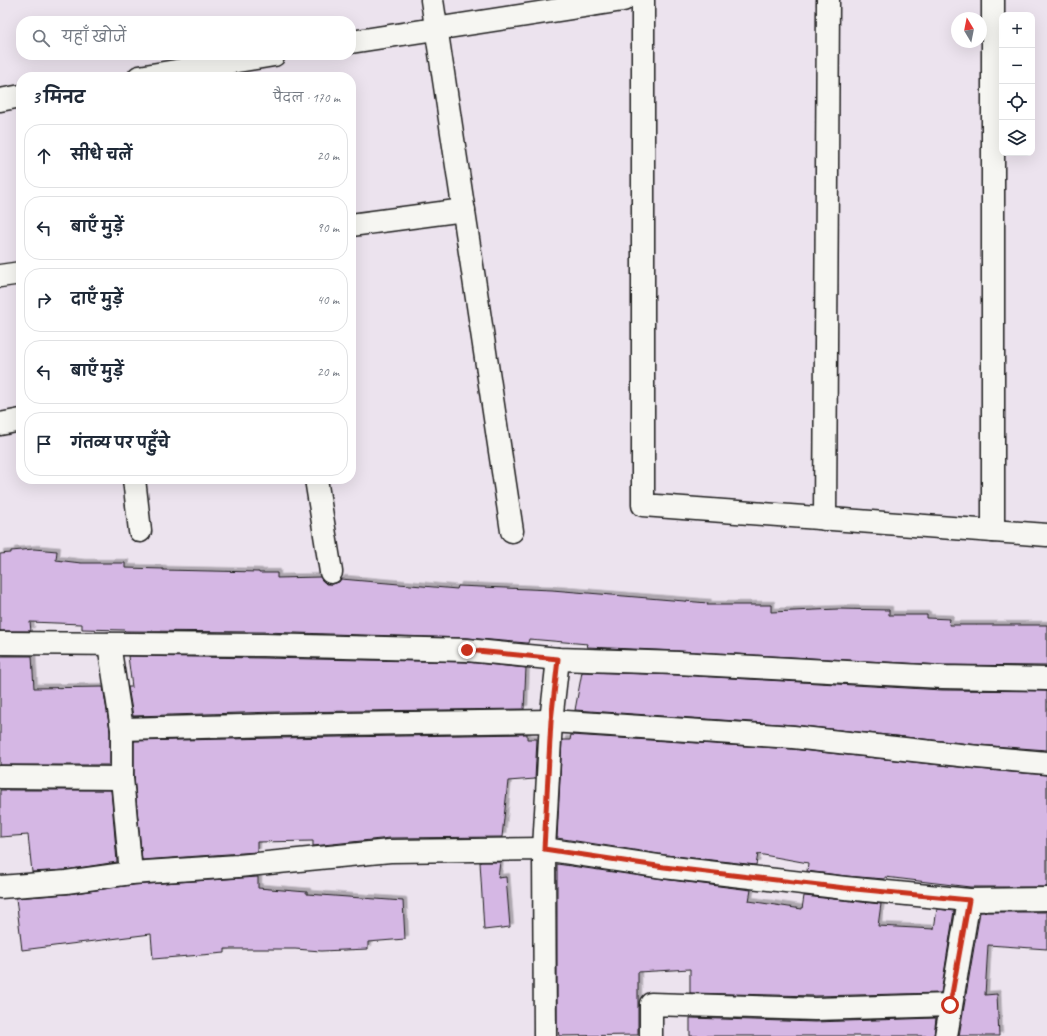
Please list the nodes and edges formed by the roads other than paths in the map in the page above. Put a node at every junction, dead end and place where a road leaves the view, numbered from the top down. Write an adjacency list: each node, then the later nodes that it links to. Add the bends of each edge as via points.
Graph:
1 (432, 0): 6 (street)
2 (623, 0): 6 (street)
3 (643, 0): 20 (street, via 643,506)
4 (828, 0): 20 (street)
5 (993, 0): 23 (street)
6 (437, 28): 7 (street); 12 (street)
7 (356, 41)
8 (243, 60): 9 (street)
9 (170, 72)
10 (16, 97): 11 (street)
11 (0, 100)
12 (464, 210): 13 (street); 22 (street)
13 (356, 224)
14 (16, 274): 15 (street)
15 (0, 276)
16 (16, 421): 17 (street)
17 (0, 424)
18 (135, 484): 21 (street)
19 (317, 484): 25 (street)
20 (825, 519): 23 (street)
21 (140, 531)
22 (512, 531)
23 (993, 531): 24 (street)
24 (1047, 535)
25 (331, 572)
26 (0, 643): 27 (street)
27 (109, 644): 28 (street, via 467,650); 31 (street)
28 (558, 659): 29 (street, via 942,677); 30 (street)
29 (1047, 679)
30 (551, 721): 31 (street, via 278,724); 32 (street, via 793,737); 35 (street)
31 (122, 729): 34 (street)
32 (1047, 762)
33 (0, 777): 34 (street)
34 (122, 778): 36 (street)
35 (544, 849): 36 (street, via 390,851 238,866); 38 (street, via 664,867); 41 (street)
36 (131, 873): 37 (street, via 66,882)
37 (0, 887)
38 (969, 900): 39 (street); 40 (street)
39 (1047, 900)
40 (950, 1005): 42 (street, via 815,1010 651,1004); 43 (street)
41 (544, 1036)
42 (651, 1036)
43 (946, 1036)

